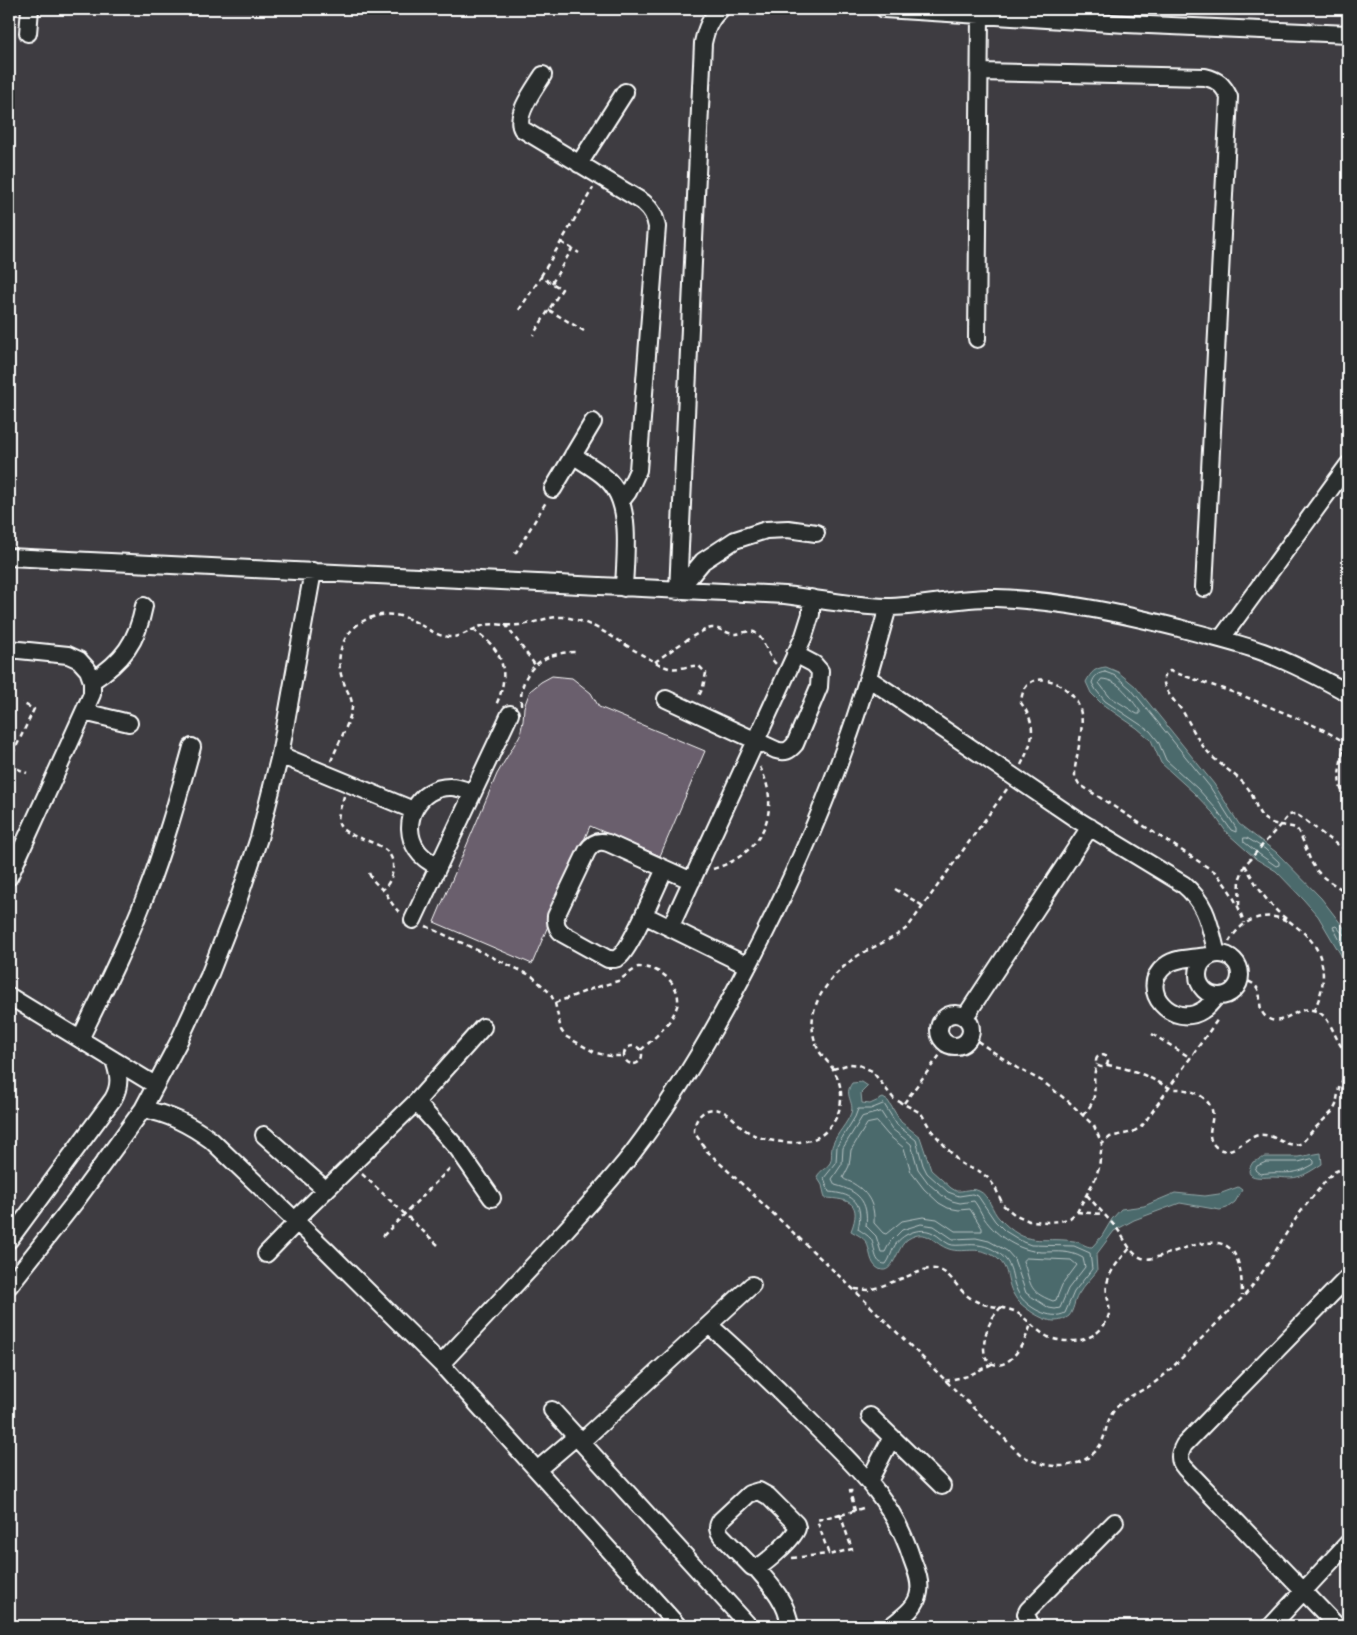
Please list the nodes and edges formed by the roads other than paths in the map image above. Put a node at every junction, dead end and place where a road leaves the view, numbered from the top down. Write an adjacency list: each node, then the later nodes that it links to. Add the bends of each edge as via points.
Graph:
1 (30, 9): 6 (street)
2 (721, 9): 23 (street, via 707,27 703,43)
3 (884, 9): 4 (street)
4 (934, 10): 5 (street)
5 (980, 14): 7 (street); 8 (street)
6 (28, 33)
7 (1348, 34)
8 (979, 72): 12 (street); 22 (street, via 1204,77 1216,80 1229,97)
9 (543, 75): 11 (street, via 520,114 519,124 526,132)
10 (625, 92): 11 (street)
11 (579, 164): 17 (street, via 650,208 657,227 638,470)
12 (977, 339)
13 (593, 422): 14 (street)
14 (573, 454): 16 (street); 17 (street, via 604,477)
15 (1348, 465): 27 (street)
16 (553, 489)
17 (621, 501): 21 (street)
18 (816, 533): 23 (street, via 766,530 736,540 703,562)
19 (9, 557): 20 (street)
20 (313, 571): 21 (street); 39 (street)
21 (624, 588): 23 (street)
22 (1204, 588)
23 (678, 591): 24 (street)
24 (811, 598): 26 (street); 29 (street, via 809,625)
25 (144, 606): 31 (street, via 140,625 127,650 108,671)
26 (888, 607): 27 (street, via 960,599 1038,602 1114,613); 30 (street)
27 (1221, 639): 32 (street, via 1264,653)
28 (9, 649): 31 (street, via 68,655 84,665)
29 (795, 654): 38 (street); 38 (street, via 814,664 821,678 795,744 783,752)
30 (868, 678): 42 (street); 51 (street, via 847,742 800,861)
31 (92, 681): 34 (street, via 92,694)
32 (1348, 693)
33 (666, 699): 38 (street)
34 (84, 712): 36 (street); 45 (street)
35 (510, 714): 40 (street)
36 (129, 723)
37 (192, 747): 56 (street, via 171,823 145,897)
38 (753, 747): 46 (street)
39 (280, 755): 41 (street); 58 (street, via 259,838 236,907 209,976)
40 (473, 793): 41 (street, via 461,788 439,788 428,793); 43 (street)
41 (413, 810): 43 (street, via 412,842 426,860)
42 (1090, 827): 50 (street, via 1195,894 1203,906); 54 (street)
43 (438, 867): 48 (street)
44 (665, 870): 46 (street); 47 (street); 47 (street, via 608,843 596,842 587,851 555,923 563,934 614,960 624,952)
45 (9, 877)
46 (693, 878): 49 (street)
47 (644, 915): 49 (street)
48 (413, 920)
49 (670, 928): 51 (street)
50 (1216, 955): 53 (street, via 1202,962 1198,970 1201,987); 53 (street, via 1230,957 1240,971 1238,987 1225,996); 53 (street, via 1176,960 1158,974 1155,985 1163,1006 1182,1016 1203,1010)
51 (748, 966): 71 (street, via 710,1038 672,1099 630,1156)
52 (9, 996): 56 (street)
53 (1216, 997)
54 (965, 1017): 54 (street, via 955,1014 942,1021 939,1031 948,1044 958,1045 970,1036 971,1025)
55 (483, 1027): 59 (street)
56 (80, 1039): 57 (street)
57 (114, 1060): 58 (street); 65 (street, via 119,1080 114,1099)
58 (156, 1086): 60 (street)
59 (416, 1102): 62 (street); 63 (street, via 462,1155)
60 (143, 1109): 64 (street, via 179,1119 196,1129); 68 (street)
61 (264, 1135): 62 (street)
62 (326, 1190): 64 (street)
63 (492, 1198)
64 (296, 1221): 66 (street); 71 (street)
65 (9, 1240)
66 (266, 1254)
67 (1348, 1278): 82 (street, via 1184,1445 1180,1458 1185,1468)
68 (9, 1286)
69 (752, 1286): 70 (street)
70 (710, 1325): 75 (street); 77 (street)
71 (441, 1364): 76 (street)
72 (552, 1410): 75 (street)
73 (870, 1416): 74 (street)
74 (892, 1437): 77 (street); 78 (street)
75 (579, 1439): 76 (street); 84 (street)
76 (537, 1470): 83 (street)
77 (870, 1481): 86 (street, via 898,1524 919,1582 915,1604)
78 (942, 1486)
79 (1115, 1522): 87 (street, via 1028,1610 1026,1614)
80 (1348, 1543): 82 (street)
81 (756, 1568): 81 (street, via 718,1530 720,1520 754,1492 764,1493 797,1528); 85 (street, via 780,1598)
82 (1304, 1590): 88 (street); 89 (street)
83 (678, 1626)
84 (749, 1626)
85 (790, 1626)
86 (891, 1626)
87 (1031, 1626)
88 (1271, 1626)
89 (1337, 1626)

